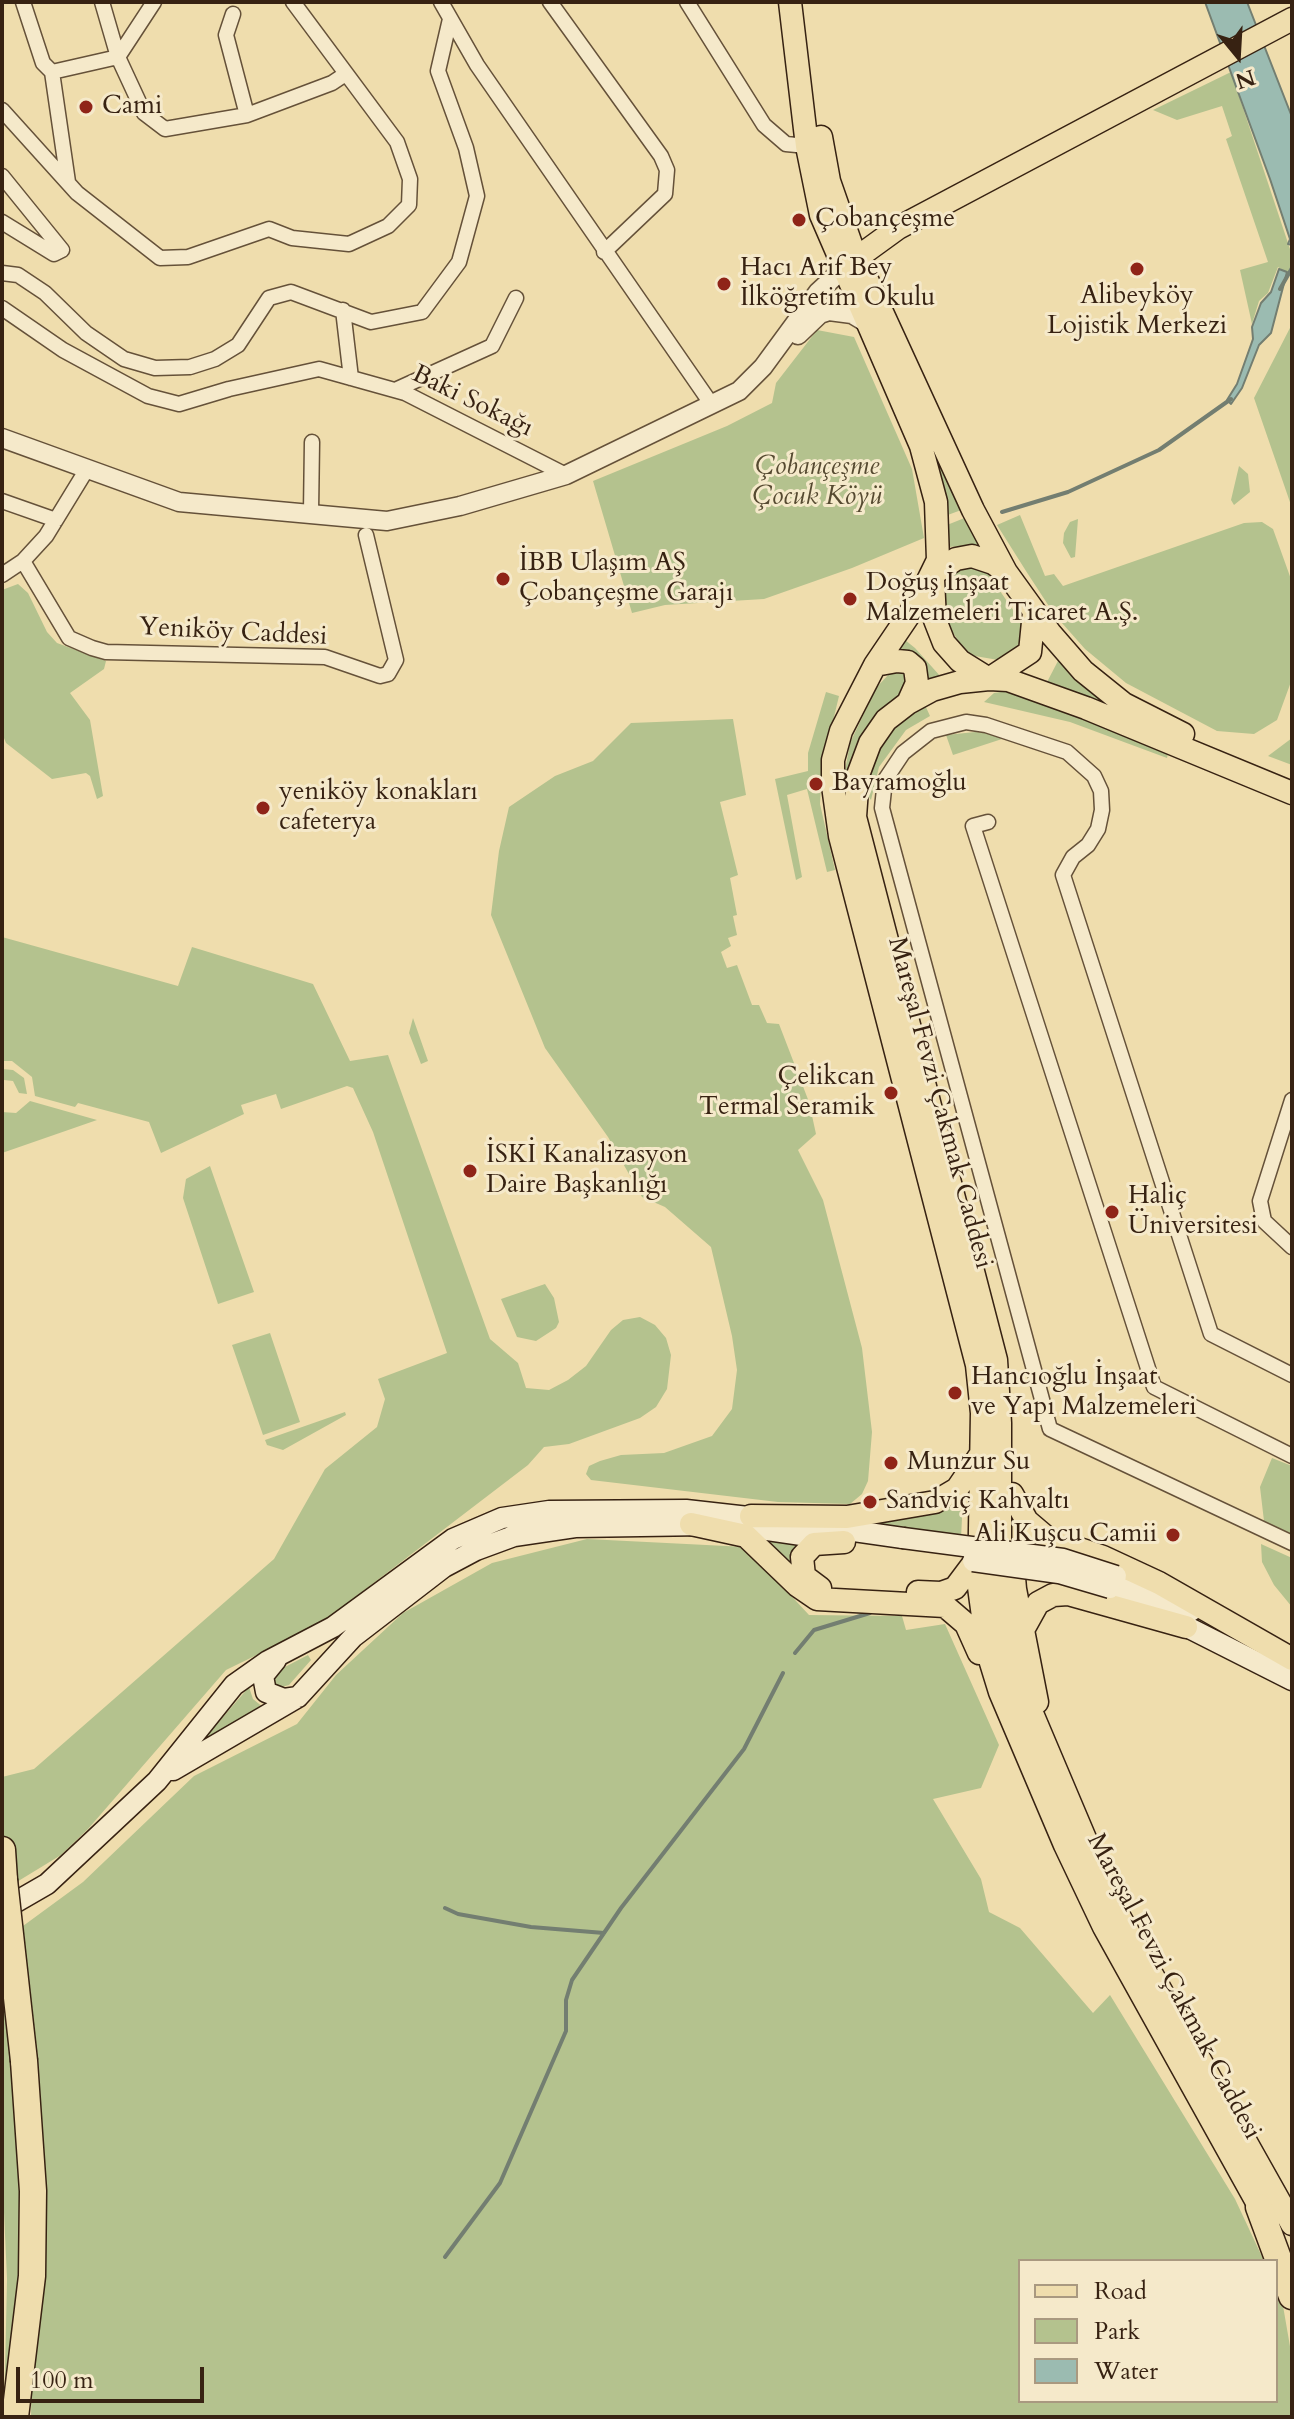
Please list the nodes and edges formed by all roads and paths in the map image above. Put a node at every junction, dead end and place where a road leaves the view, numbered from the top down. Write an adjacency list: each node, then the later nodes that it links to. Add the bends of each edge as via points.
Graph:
1 (23, 2): 14 (street, via 43,63)
2 (102, 2): 13 (street)
3 (154, 2): 13 (street)
4 (293, 2): 15 (street)
5 (441, 2): 11 (street)
6 (550, 2): 25 (street, via 667,170 665,194)
7 (687, 2): 18 (street, via 764,125 786,144)
8 (790, 2): 18 (main road, Mareşal Fevzi Çakmak Caddesi)
9 (804, 2): 22 (main road, Mareşal Fevzi Çakmak Caddesi, via 823,150)
10 (233, 14): 17 (street, via 226,35)
11 (450, 19): 25 (street); 30 (street, via 438,71 477,196 459,262 422,312 371,322)
12 (1292, 19): 19 (main road)
13 (118, 57): 14 (street); 17 (street, via 144,113 165,129)
14 (52, 72): 21 (street)
15 (344, 75): 17 (street); 21 (street, via 397,142 410,179 409,205 388,226 349,244 292,238 269,229 188,257 160,258)
16 (2, 110): 21 (street)
17 (247, 115)
18 (807, 146): 26 (main road, Mareşal Fevzi Çakmak Caddesi, via 821,215)
19 (1047, 150): 24 (main road); 31 (main road, via 1011,179 885,252 876,278)
20 (2, 176): 23 (street, via 62,250 54,254)
21 (68, 184)
22 (842, 221): 24 (main road, via 864,231); 26 (main road, Mareşal Fevzi Çakmak Caddesi)
23 (2, 222)
24 (898, 228): 26 (main road)
25 (604, 252): 34 (street)
26 (850, 263): 31 (main road, Mareşal Fevzi Çakmak Caddesi); 34 (street, via 818,292 748,385)
27 (2, 273): 30 (street, via 18,275 45,293 86,333 124,359 155,368 190,367 238,345 269,298 291,292)
28 (516, 298): 33 (street, via 492,346)
29 (2, 308): 32 (street, Baki Sokağı, via 136,390 179,404 319,369)
30 (343, 310): 32 (street)
31 (874, 316): 34 (street, via 820,314 760,384); 44 (main road, Mareşal Fevzi Çakmak Caddesi); 45 (main road, Mareşal Fevzi Çakmak Caddesi, via 928,466 939,540)
32 (351, 378): 33 (street, Baki Sokağı)
33 (395, 390): 38 (street, Baki Sokağı)
34 (712, 405): 38 (street)
35 (2, 438): 37 (street)
36 (312, 442): 40 (street)
37 (87, 469): 40 (street, via 179,502); 41 (street)
38 (566, 475): 40 (street, via 387,521)
39 (2, 501): 41 (street)
40 (311, 512)
41 (56, 520): 43 (street)
42 (366, 535): 43 (street, Yeniköy Caddesi, via 396,660 388,674 380,676 325,657 92,648 69,638)
43 (23, 561): 46 (street)
44 (1006, 572): 45 (main road, via 972,556 946,563); 47 (main road)
45 (933, 574): 48 (main road, Mareşal Fevzi Çakmak Caddesi); 49 (main road, via 938,631 960,661)
46 (2, 575)
47 (1034, 612): 49 (main road, via 1030,652); 51 (main road, via 1083,671 1131,709)
48 (875, 665): 50 (main road, via 897,661 915,668 917,683); 58 (main road, Mareşal Fevzi Çakmak Caddesi, via 841,731 833,760 834,804 973,1347)
49 (989, 679): 50 (main road, Mareşal Fevzi Çakmak Caddesi, via 950,684); 52 (main road, via 1008,680 1086,708)
50 (908, 703): 57 (main road, Mareşal Fevzi Çakmak Caddesi, via 886,720 870,743 858,775 855,817 996,1360)
51 (1292, 778)
52 (1292, 793)
53 (988, 822): 59 (street, via 973,826 1154,1387)
54 (1292, 1100): 55 (street, via 1260,1201 1264,1221)
55 (1292, 1247)
56 (1292, 1375): 65 (street, via 1211,1334 1063,875 1098,829 1102,810 1094,776 1067,752 986,725 966,722 931,731 903,753 885,780 882,808 1050,1429)
57 (999, 1403): 60 (main road); 78 (main road, Mareşal Fevzi Çakmak Caddesi, via 1002,1620 1020,1691)
58 (981, 1453): 62 (main road, via 957,1489 935,1502 847,1517); 68 (main road, Mareşal Fevzi Çakmak Caddesi)
59 (1292, 1456)
60 (1012, 1494): 71 (main road, via 1012,1558); 73 (main road, via 1027,1521 1047,1538 1170,1588)
61 (537, 1512): 62 (main road, via 686,1510); 67 (main road, via 524,1526 486,1540); 72 (main road, via 502,1518 453,1539 333,1627)
62 (751, 1516): 66 (main road)
63 (691, 1524): 64 (main road, via 735,1525); 67 (main road, via 552,1529); 75 (main road, via 746,1536 817,1599 925,1603 951,1609 966,1624 988,1678)
64 (844, 1542): 66 (main road); 68 (main road, via 824,1541 807,1550 802,1570 815,1586 941,1593 964,1580)
65 (1292, 1543)
66 (905, 1544): 69 (main road, bridge)
67 (472, 1552): 76 (main road, via 444,1567 353,1637)
68 (979, 1555): 75 (main road, Mareşal Fevzi Çakmak Caddesi, via 983,1631)
69 (1113, 1582): 70 (main road); 73 (main road)
70 (1186, 1627): 71 (main road, via 1068,1594 1038,1603); 74 (main road)
71 (1023, 1630): 78 (main road)
72 (283, 1654): 76 (main road, via 270,1665 263,1685 273,1697); 77 (main road, via 225,1694)
73 (1292, 1659)
74 (1292, 1680)
75 (1000, 1692): 82 (main road, Mareşal Fevzi Çakmak Caddesi, via 1115,1950)
76 (298, 1697): 77 (main road)
77 (157, 1781): 81 (main road, via 47,1884)
78 (1062, 1790): 83 (main road, Mareşal Fevzi Çakmak Caddesi, via 1114,1907)
79 (2, 1850): 80 (highway)
80 (3, 1877): 86 (highway, bridge, via 33,2191 32,2276)
81 (2, 1910)
82 (1259, 2207): 84 (main road, Mareşal Fevzi Çakmak Caddesi); 85 (highway)
83 (1292, 2224)
84 (1292, 2276)
85 (1292, 2296)
86 (15, 2417)

